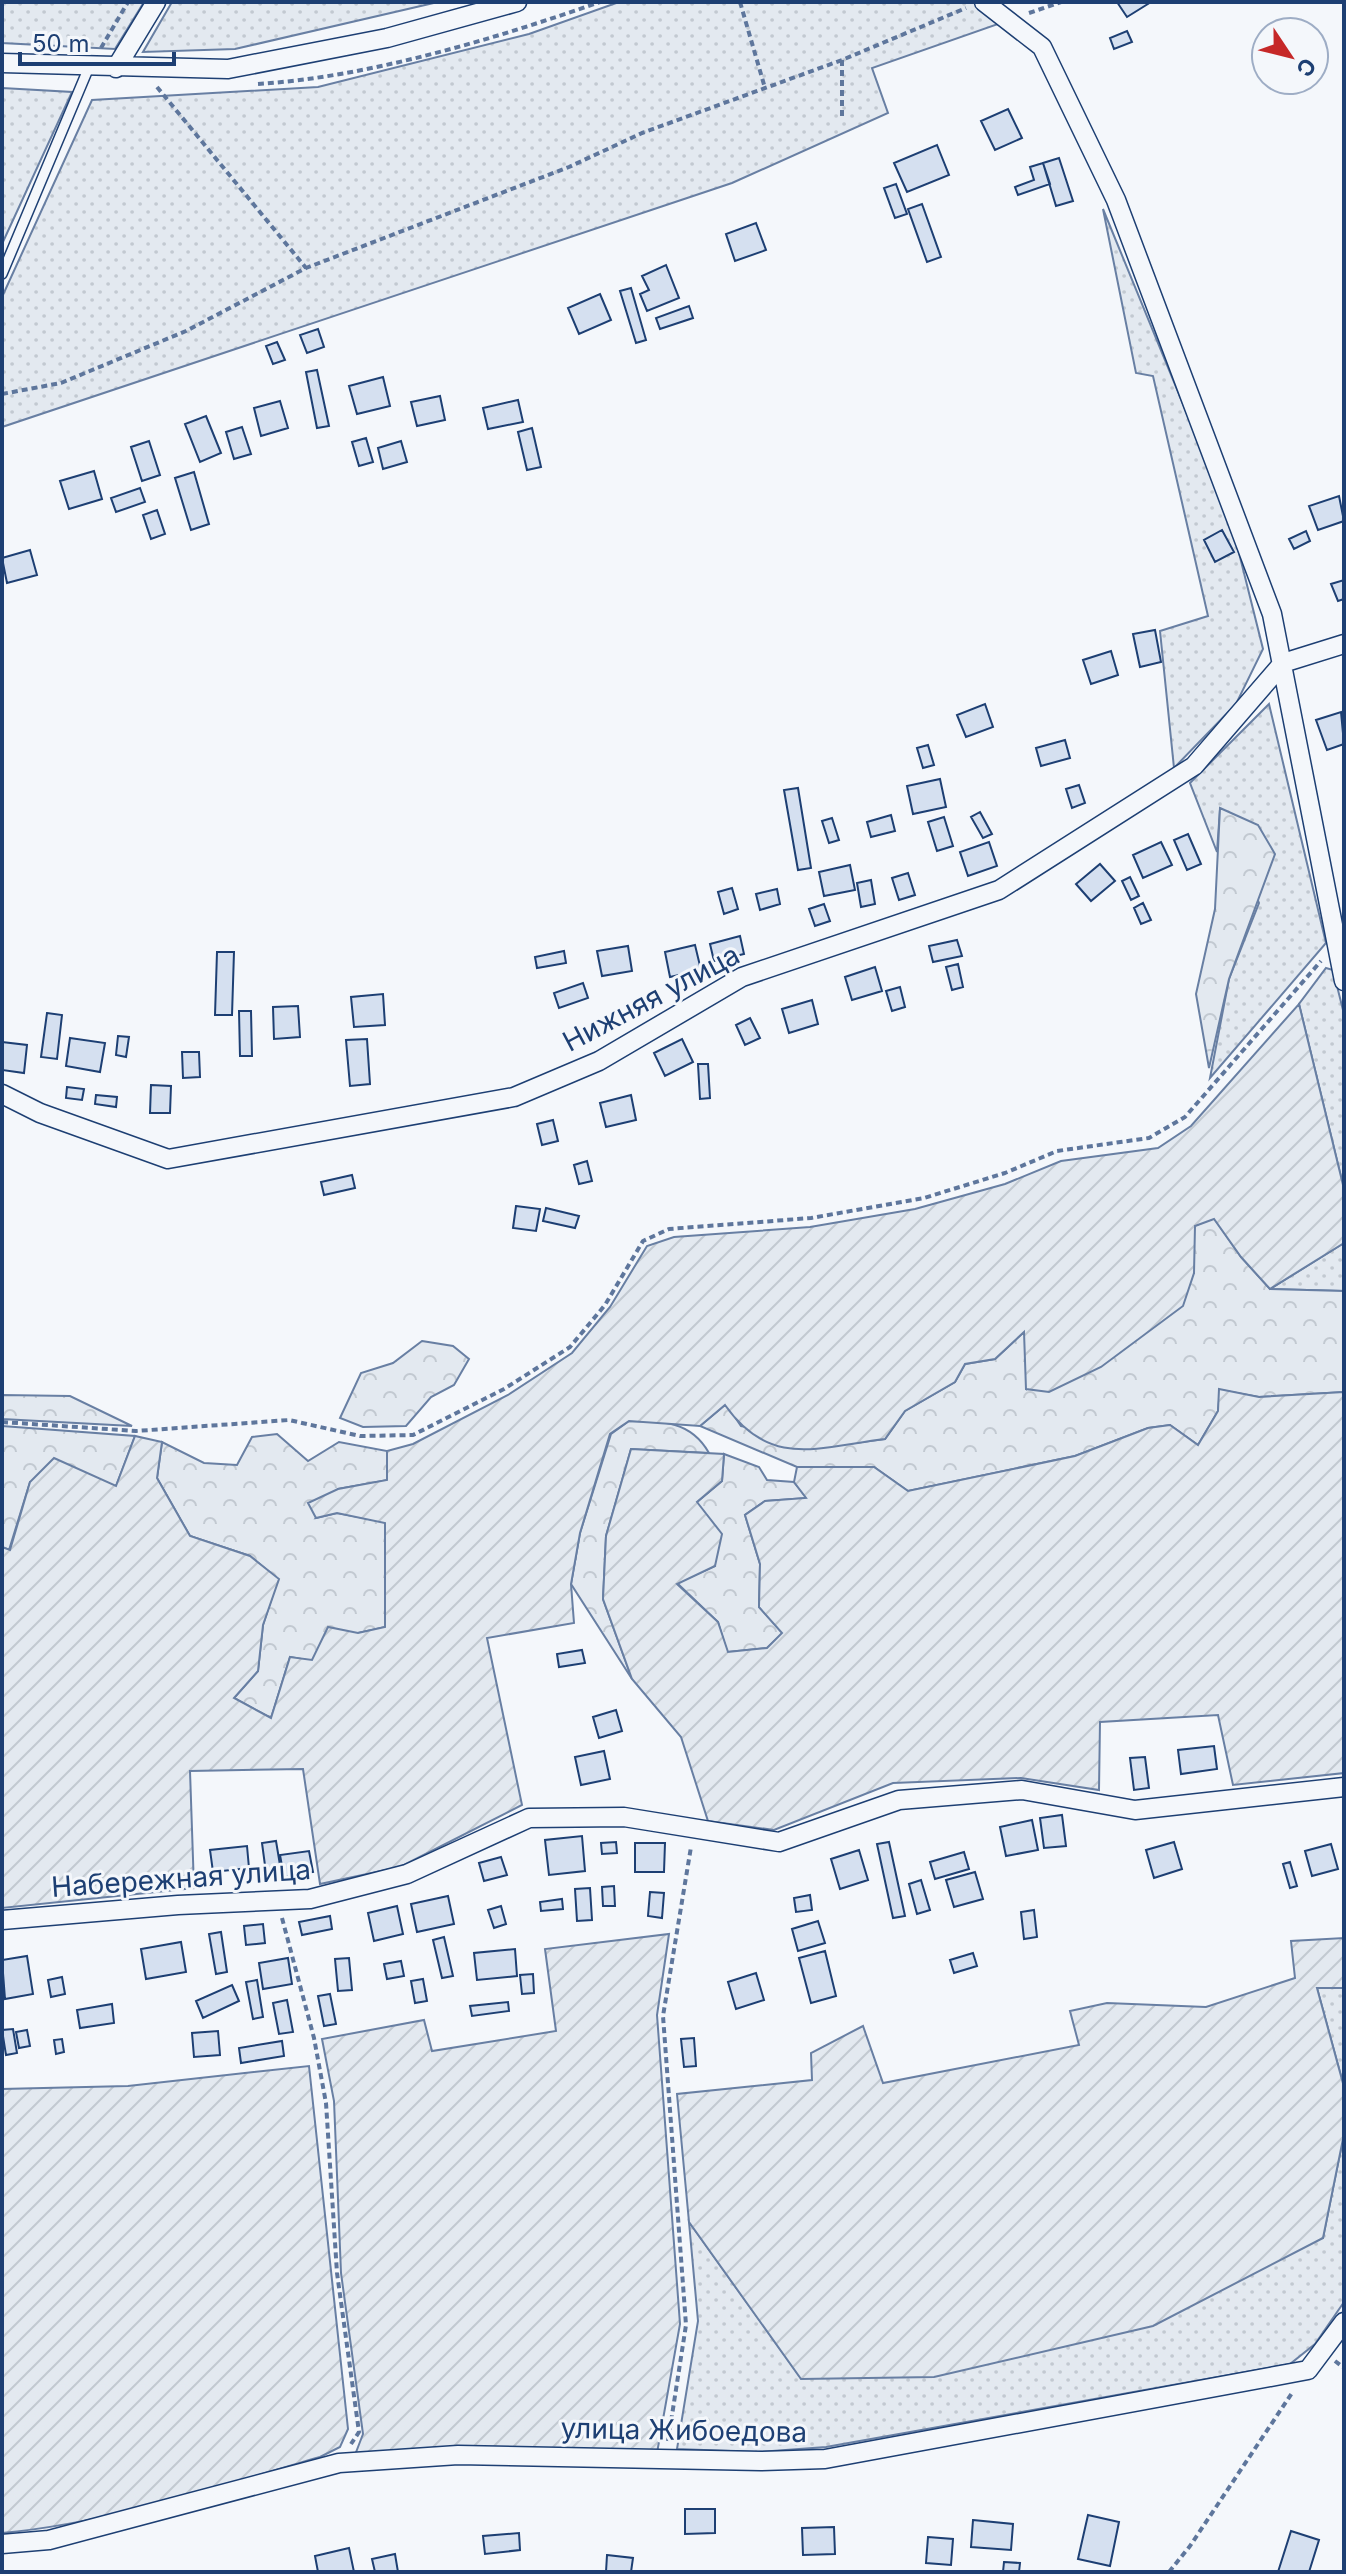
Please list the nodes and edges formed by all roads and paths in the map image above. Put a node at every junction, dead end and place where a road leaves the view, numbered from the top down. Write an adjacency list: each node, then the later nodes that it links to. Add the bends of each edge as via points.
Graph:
1 (128, 2): 10 (path)
2 (156, 2): 11 (street)
3 (517, 2): 12 (street, via 387,38 228,69)
4 (740, 2): 13 (path)
5 (981, 2): 7 (street); 8 (path)
6 (1061, 2): 7 (path)
7 (1008, 21): 19 (street, via 1042,47 1116,200 1272,614)
8 (842, 60): 13 (path); 14 (path)
9 (2, 63): 10 (street)
10 (89, 67): 11 (street); 16 (lane)
11 (116, 68): 12 (street)
12 (145, 68): 15 (path)
13 (765, 88): 15 (path)
14 (842, 120)
15 (306, 268): 17 (path, via 135,354 61,383)
16 (2, 274)
17 (2, 394)
18 (1344, 644): 19 (street)
19 (1283, 663): 20 (street); 22 (street, Нижняя улица, via 1194,766 999,890 742,977 599,1061 514,1097 168,1159)
20 (1336, 944): 21 (street); 23 (path, via 1185,1117 1149,1138 1057,1151 924,1198 811,1218 669,1229 643,1241 605,1305 570,1347 504,1389 413,1435 360,1436 289,1420 136,1431)
21 (1344, 981)
22 (2, 1094)
23 (2, 1422)
24 (1344, 1787): 25 (street, Набережная улица, via 1135,1810 1022,1790 899,1800 779,1842)
25 (694, 1829): 26 (street, Набережная улица, via 624,1817 529,1818 407,1874 310,1899); 30 (path, via 663,2016 686,2325)
26 (277, 1901): 27 (street, Набережная улица); 31 (path, via 326,2103 337,2273 359,2432)
27 (2, 1920)
28 (1344, 2322): 29 (street)
29 (1308, 2370): 30 (street, улица Жибоедова, via 825,2459); 33 (path)
30 (665, 2459): 31 (street, улица Жибоедова, via 458,2455)
31 (339, 2463): 32 (street, улица Жибоедова, via 49,2540)
32 (2, 2544)
33 (1169, 2572)

